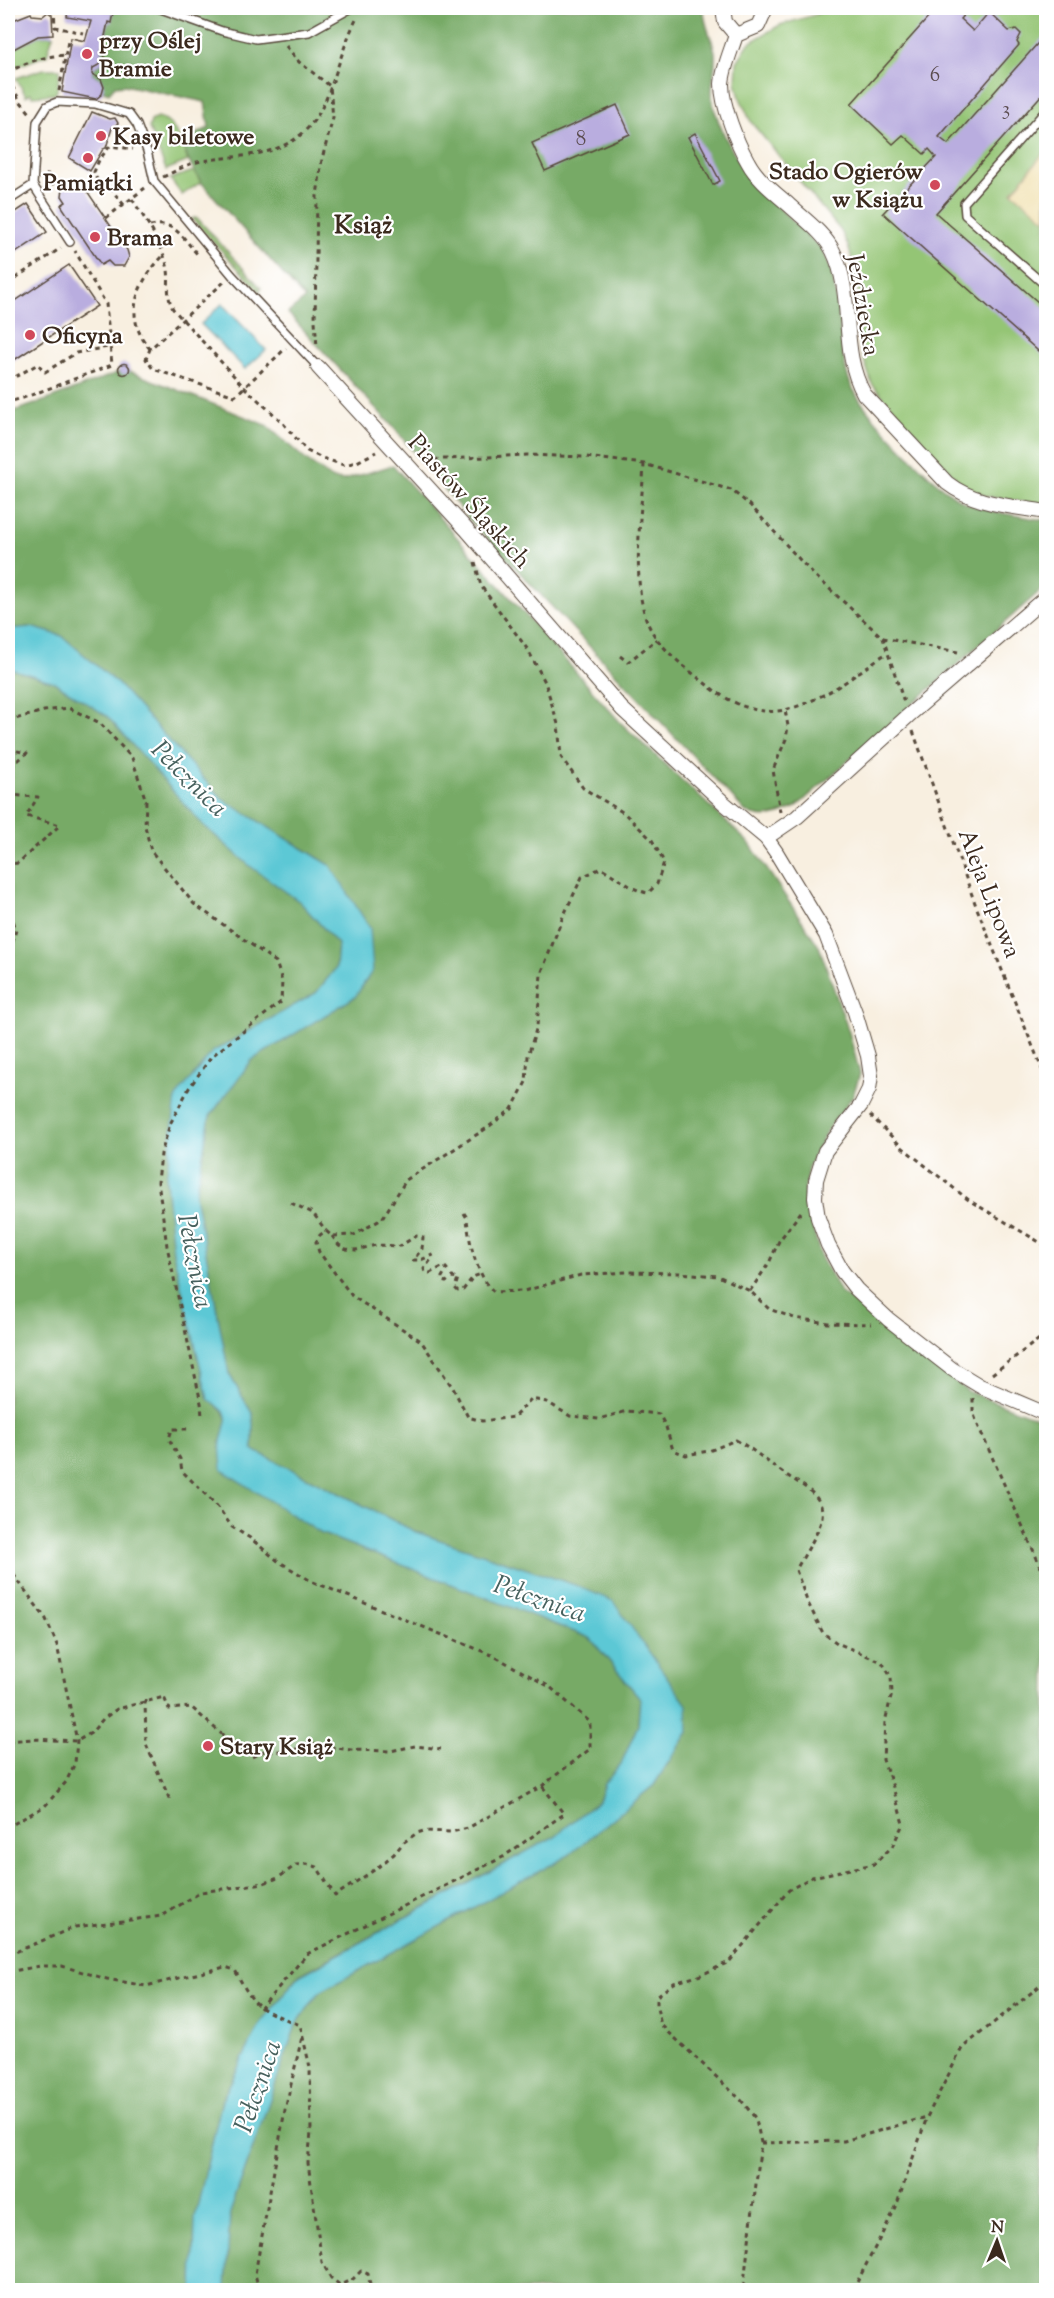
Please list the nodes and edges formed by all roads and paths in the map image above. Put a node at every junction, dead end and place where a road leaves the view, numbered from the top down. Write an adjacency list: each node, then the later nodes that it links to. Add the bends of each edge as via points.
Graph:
1 (54, 8): 7 (path, via 55,27)
2 (158, 8): 9 (lane, via 222,31 256,39)
3 (352, 8): 9 (lane, via 309,32)
4 (723, 8): 8 (street, via 725,22)
5 (766, 8): 8 (street, via 758,26)
6 (360, 14): 14 (path, via 346,39)
7 (83, 33)
8 (736, 36): 43 (street, Jeździecka, via 722,83 731,123 748,163 833,250 844,293 852,367 864,394 960,494)
9 (279, 37): 14 (path, via 299,62)
10 (68, 41): 11 (path)
11 (67, 55): 12 (path); 15 (path)
12 (8, 73)
13 (8, 78): 16 (path)
14 (330, 86): 20 (path, via 315,119 286,146 238,158 195,162); 36 (path, via 333,118 317,196)
15 (59, 92)
16 (20, 101)
17 (1047, 110): 31 (lane, via 964,203 965,216)
18 (147, 151): 20 (lane); 22 (lane, via 129,114 95,104 57,102 47,106 37,122); 25 (path, via 110,146 96,166 97,180)
19 (49, 177): 21 (path, via 53,184 63,178)
20 (154, 181): 23 (path); 36 (lane, Piastów Śląskich, via 236,280)
21 (67, 184)
22 (33, 185): 24 (lane); 27 (lane)
23 (132, 199): 25 (path); 28 (path, via 153,230)
24 (8, 201)
25 (124, 205): 26 (path)
26 (106, 218)
27 (70, 242): 29 (path); 33 (path, via 106,303)
28 (163, 256): 32 (path, via 167,263 167,299); 35 (path, via 147,273 136,294 135,315 142,340)
29 (8, 283)
30 (223, 283): 32 (path)
31 (1047, 286)
32 (183, 320): 35 (path); 38 (path)
33 (108, 347): 37 (path, via 76,353 45,372 38,364); 39 (path, via 112,365 22,398 9,402)
34 (286, 347): 38 (path)
35 (150, 349): 38 (path, via 146,360 153,369 235,396)
36 (318, 367): 40 (street, Piastów Śląskich)
37 (8, 381)
38 (244, 387): 40 (path, via 307,451 322,458 350,464)
39 (8, 398)
40 (388, 445): 42 (street, Piastów Śląskich)
41 (644, 464): 42 (path, via 527,455 425,460); 46 (path, via 731,490); 47 (path, via 638,573 644,614)
42 (409, 465): 44 (street, Piastów Śląskich)
43 (1047, 512)
44 (466, 529): 58 (street, Piastów Śląskich, via 622,709); 68 (path, via 481,586 528,651 545,682 558,724 561,757 583,788 624,813 652,840 664,862 657,884 648,893 635,891 601,868 582,877 541,974 537,1026 528,1056 526,1082 512,1108 406,1180 382,1220 354,1235)
45 (1047, 597): 50 (street)
46 (883, 638): 48 (path, Aleja Lipowa); 50 (path)
47 (657, 639): 49 (path, via 628,662); 51 (path, via 723,698 753,710)
48 (888, 653): 51 (path, via 828,692); 52 (path, Aleja Lipowa)
49 (620, 656)
50 (980, 656): 52 (street)
51 (785, 710): 57 (path, via 786,739 775,762 773,778)
52 (908, 716): 57 (street); 62 (path, Aleja Lipowa, via 976,906)
53 (8, 721): 76 (path, via 69,708 100,723 132,758 146,801 145,826 152,851 194,904 276,962 282,981 281,1002 212,1056 189,1088 170,1124 161,1154 158,1182 167,1246)
54 (8, 749): 55 (path, via 27,753)
55 (8, 769)
56 (8, 795): 59 (path, via 38,796 26,816 60,825 18,863)
57 (785, 826): 58 (street)
58 (766, 838): 63 (street, Piastów Śląskich, via 826,935 855,1012 871,1076)
59 (8, 864)
60 (8, 904): 61 (path, via 16,930)
61 (8, 957)
62 (1047, 1079)
63 (861, 1105): 64 (street, Piastów Śląskich, via 825,1150); 69 (path, via 903,1148 970,1202)
64 (815, 1198): 71 (path, via 779,1241 770,1263); 72 (street, via 818,1218 842,1271)
65 (291, 1203): 67 (path, via 313,1213)
66 (464, 1213): 70 (path)
67 (326, 1231): 68 (path); 97 (path, via 316,1242 319,1252 352,1296 420,1341 468,1417 514,1417 531,1399 547,1401 570,1416 599,1419 627,1411 658,1414 673,1450 686,1455 736,1440 798,1481 822,1510 819,1528 796,1570 799,1584 823,1633 882,1662 891,1677 883,1760 903,1824 892,1847 874,1863 812,1877 789,1890 729,1962 701,1976 674,1983 657,1996 661,2025 741,2100 756,2119)
68 (332, 1236): 70 (path, via 346,1250 400,1246 416,1236 423,1237 422,1249 413,1260 432,1254 425,1272 444,1266 447,1269 442,1281 458,1278 458,1291)
69 (1047, 1246)
70 (481, 1274): 71 (path, via 494,1292 506,1293 581,1275 627,1272 718,1276)
71 (750, 1291): 72 (path, via 769,1309 794,1318 866,1325)
72 (888, 1319): 74 (street, via 952,1370)
73 (1047, 1334): 74 (path)
74 (980, 1386): 75 (street); 79 (path, via 973,1400 977,1423)
75 (1047, 1414)
76 (202, 1417)
77 (189, 1429): 88 (path, via 172,1429 170,1439 182,1472 217,1506 232,1527 278,1561 311,1581 494,1656 550,1687 590,1722 590,1749)
78 (8, 1567): 84 (path, via 45,1620 57,1645)
79 (1047, 1579)
80 (1047, 1694): 82 (path)
81 (145, 1700): 84 (path, via 117,1709); 86 (path, via 164,1696 169,1709 191,1707); 89 (path, via 146,1744)
82 (1047, 1716)
83 (8, 1741): 84 (path)
84 (77, 1742): 90 (path, via 75,1763 66,1782 45,1806)
85 (441, 1749): 87 (path, via 415,1746 390,1751 351,1750 308,1744 296,1749 264,1751)
86 (242, 1752)
87 (252, 1757)
88 (542, 1786): 91 (path, via 468,1828 417,1833 377,1868 335,1896 317,1867 296,1865 264,1883 201,1892 162,1916 75,1927); 94 (path, via 564,1814 503,1857 308,1954)
89 (169, 1803)
90 (8, 1827)
91 (8, 1955)
92 (8, 1972): 94 (path, via 62,1966 146,1986 225,1967 236,1970 249,1998)
93 (1047, 1981): 96 (path, via 962,2048)
94 (260, 2009): 95 (path, via 300,2025)
95 (303, 2036): 98 (path, via 285,2110 255,2274); 99 (path, via 310,2067 308,2163 322,2262 340,2285 361,2271 368,2274)
96 (927, 2118): 97 (path, via 844,2141); 101 (path, via 896,2207)
97 (761, 2143): 100 (path)
98 (260, 2290)
99 (371, 2290)
100 (743, 2290)
101 (853, 2290)

